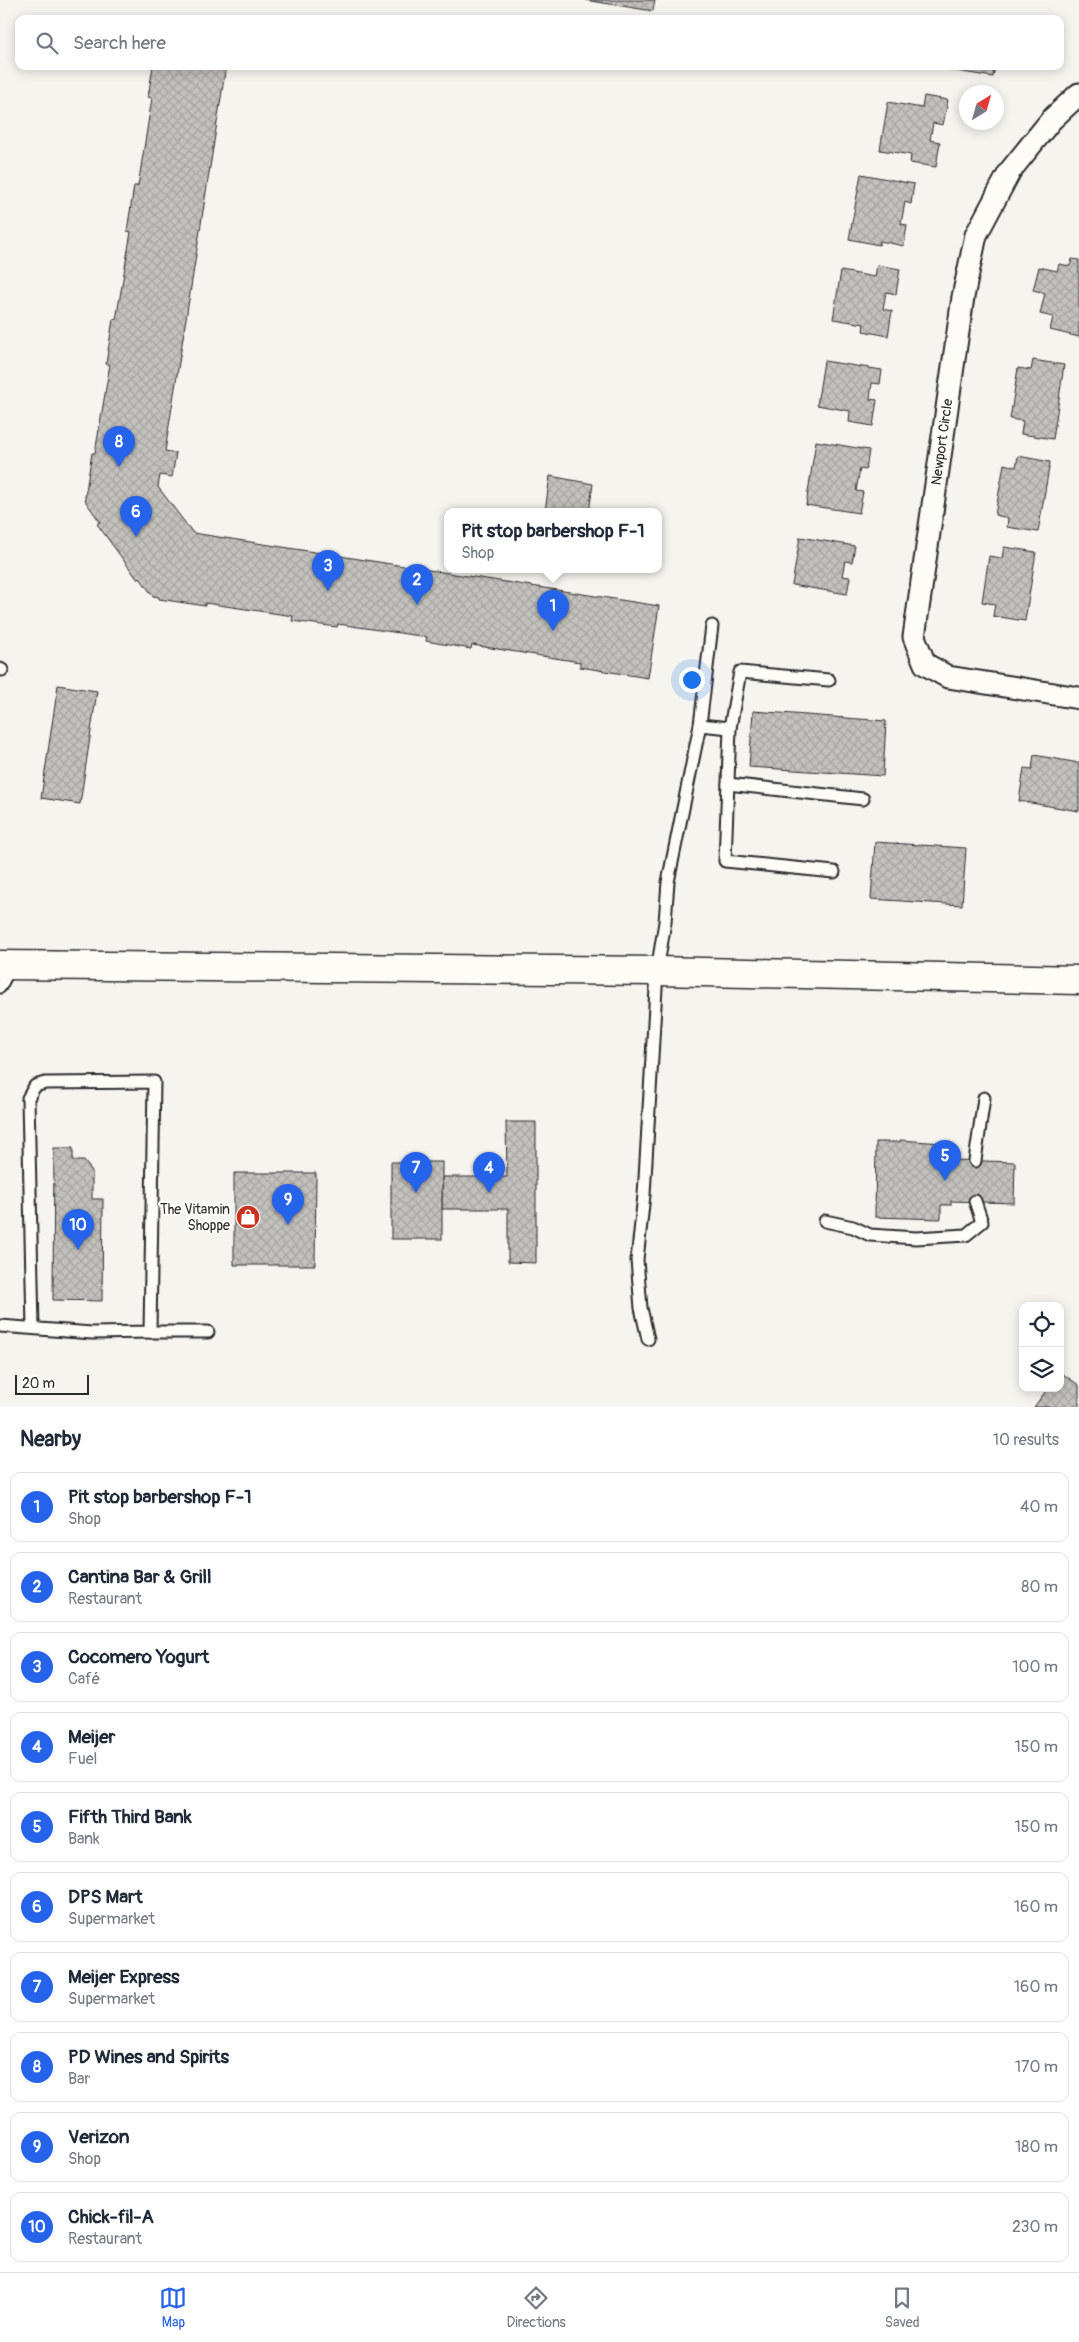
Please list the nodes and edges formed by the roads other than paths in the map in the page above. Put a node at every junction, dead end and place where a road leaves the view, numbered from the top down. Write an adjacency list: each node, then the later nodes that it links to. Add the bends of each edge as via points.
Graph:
1 (1079, 94): 4 (street, Newport Circle, via 1052,119 1010,172 976,235 963,297 914,637 925,664 948,677)
2 (712, 626): 5 (lane)
3 (829, 680): 6 (lane, via 740,672)
4 (1079, 698)
5 (700, 725): 6 (lane); 10 (lane, via 668,882)
6 (730, 728): 7 (lane)
7 (728, 784): 8 (lane); 9 (lane, via 725,861)
8 (863, 799)
9 (834, 872)
10 (657, 971): 11 (main road); 12 (main road); 21 (lane, via 644,1196 636,1260)
11 (4, 972)
12 (1079, 980)
13 (984, 1098): 14 (lane)
14 (975, 1161)
15 (975, 1201): 16 (lane, via 982,1222 966,1235 916,1238 870,1235 853,1227)
16 (825, 1221)
17 (0, 1326): 18 (lane)
18 (33, 1328): 19 (lane, via 92,1334); 19 (lane, via 28,1098 35,1086 45,1083 154,1082)
19 (150, 1332): 20 (lane)
20 (208, 1332)
21 (648, 1339)

